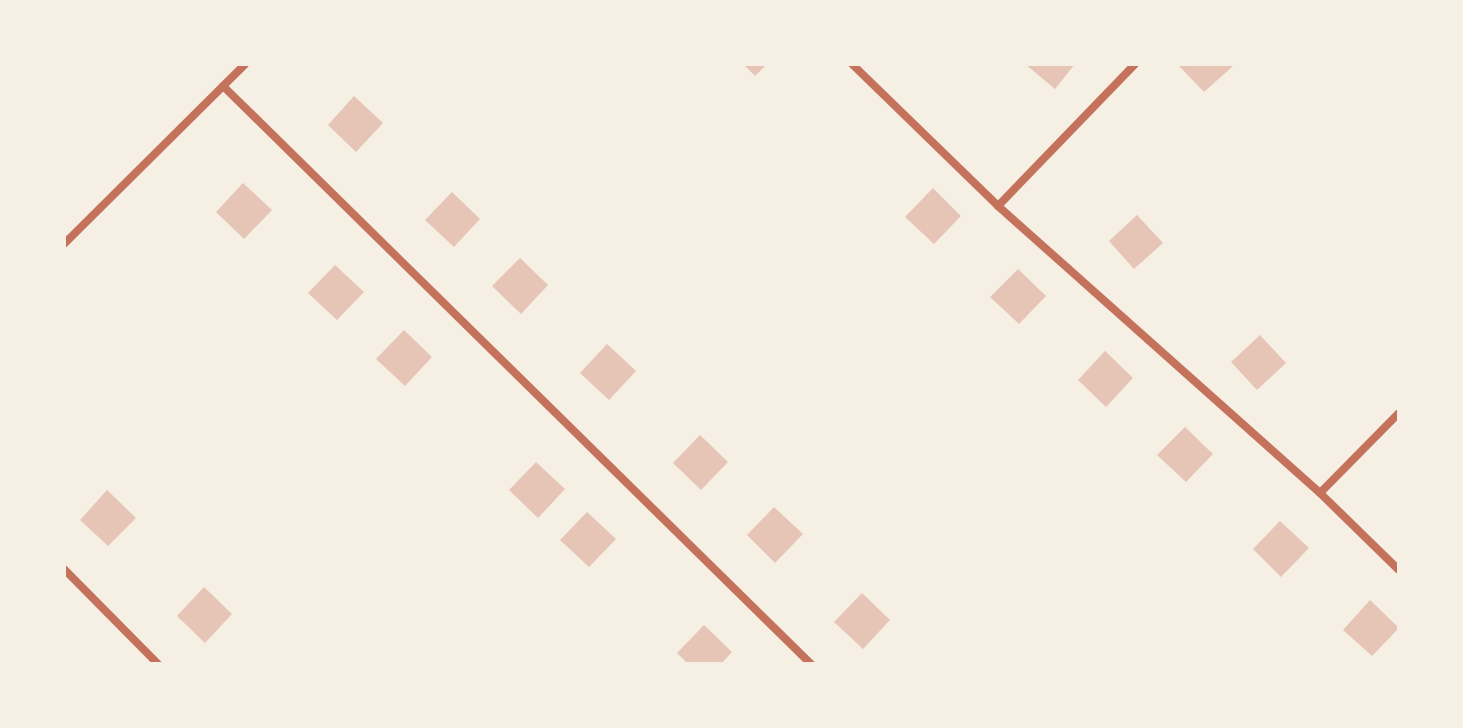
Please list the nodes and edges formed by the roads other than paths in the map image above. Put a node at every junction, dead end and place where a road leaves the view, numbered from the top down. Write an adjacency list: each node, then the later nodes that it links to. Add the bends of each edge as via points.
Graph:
1 (245, 64): 4 (street)
2 (852, 64): 5 (street)
3 (1135, 64): 5 (street)
4 (223, 86): 6 (street); 12 (street)
5 (998, 206): 8 (street)
6 (64, 244)
7 (1399, 413): 8 (street)
8 (1320, 493): 10 (street)
9 (64, 569): 11 (street)
10 (1399, 570)
11 (158, 664)
12 (811, 664)

